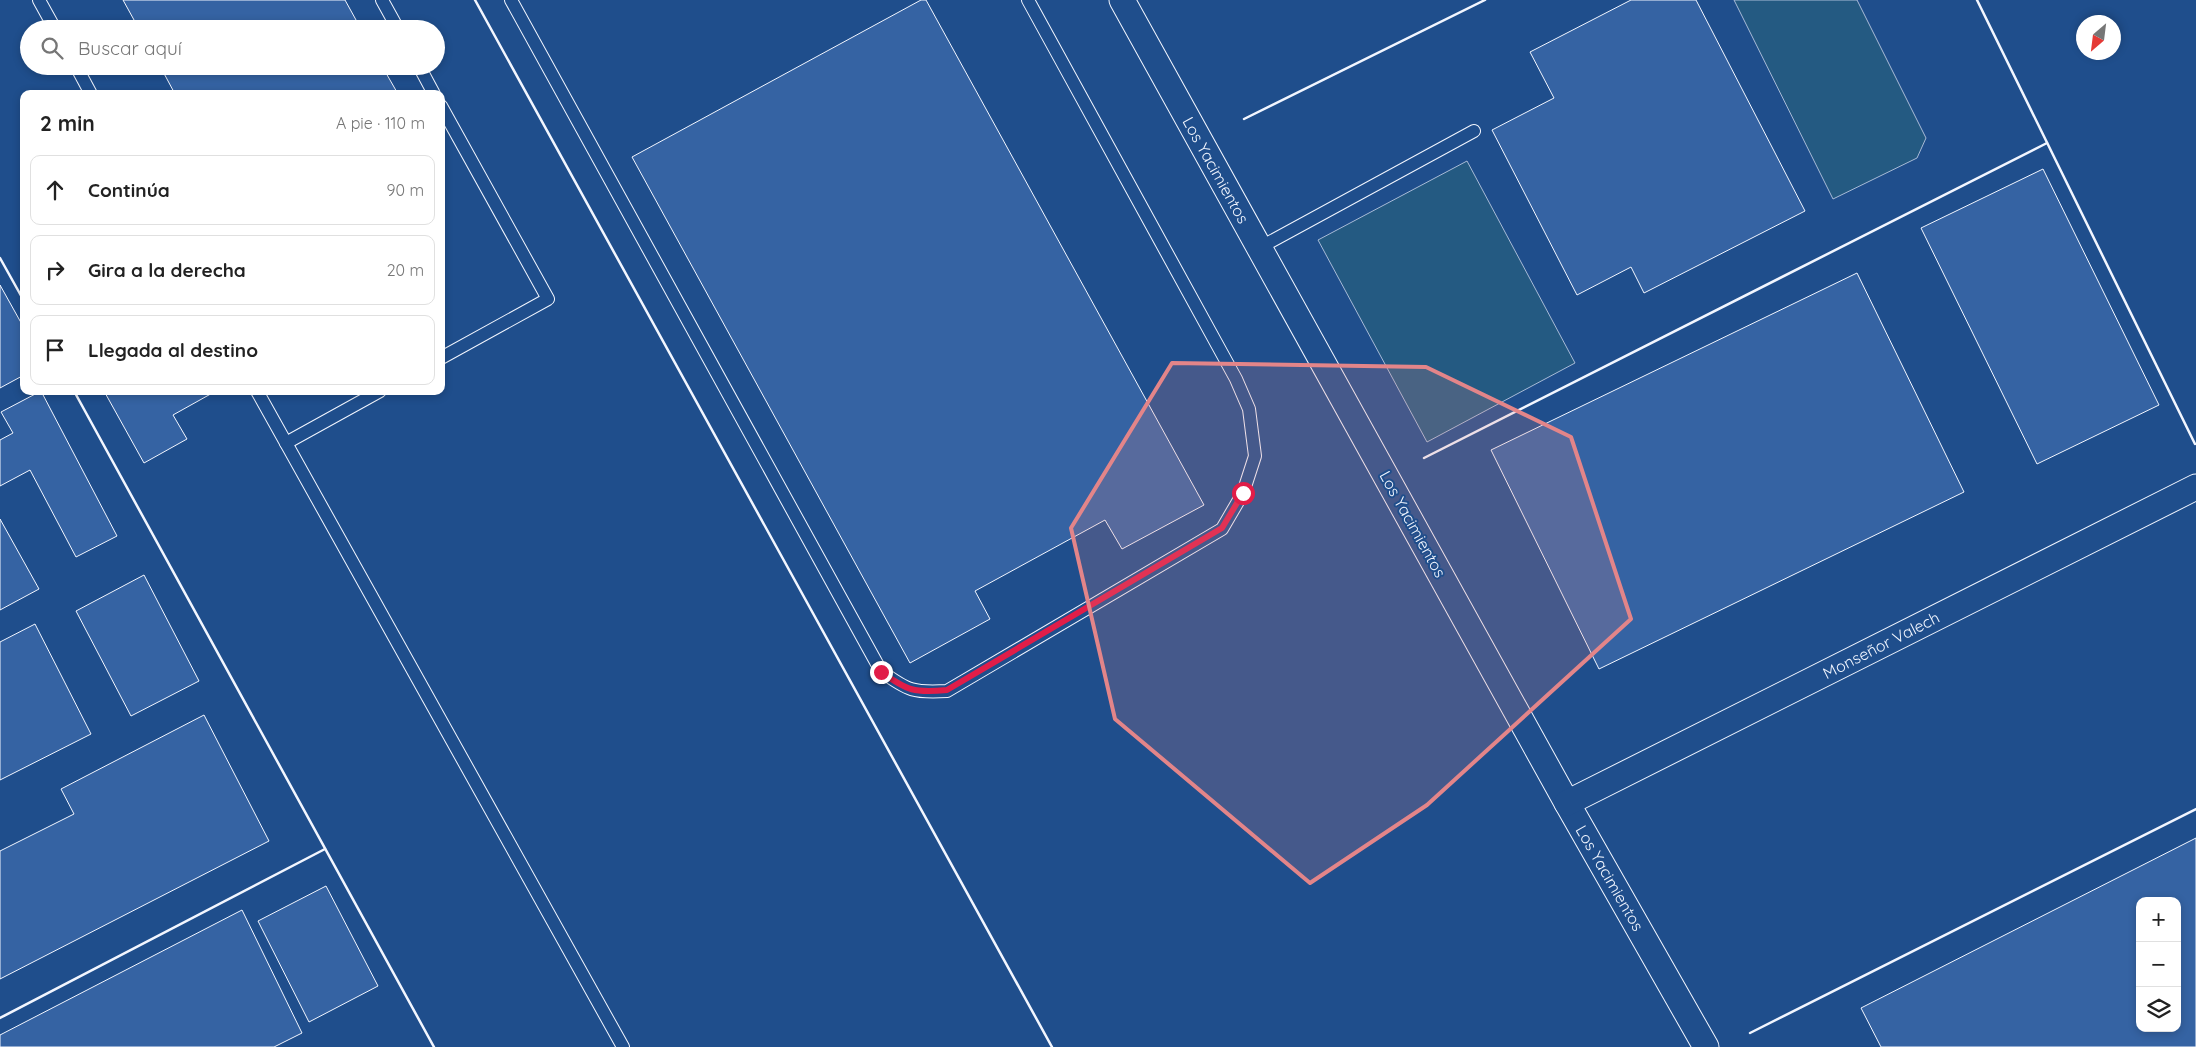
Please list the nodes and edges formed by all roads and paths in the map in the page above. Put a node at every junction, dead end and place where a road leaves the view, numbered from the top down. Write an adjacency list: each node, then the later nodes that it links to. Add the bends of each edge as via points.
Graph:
1 (39, 0): 6 (lane)
2 (382, 0): 7 (lane)
3 (511, 0): 4 (lane, via 881,672 903,688 923,692 947,690 1222,528 1243,493 1255,456 1249,409 1236,379)
4 (1028, 0)
5 (1122, 0): 14 (street, Los Yacimientos)
6 (50, 20)
7 (393, 20)
8 (81, 75): 10 (lane)
9 (424, 75): 11 (lane)
10 (89, 90)
11 (432, 90)
12 (445, 113): 15 (lane, via 548,299)
13 (1474, 131): 14 (lane)
14 (1259, 248): 20 (street, Los Yacimientos)
15 (445, 356)
16 (259, 395): 18 (lane)
17 (373, 395): 18 (lane)
18 (286, 443): 21 (lane)
19 (2196, 488): 20 (street, Monseñor Valech)
20 (1567, 803): 22 (street, Los Yacimientos)
21 (623, 1047)
22 (1706, 1047)

